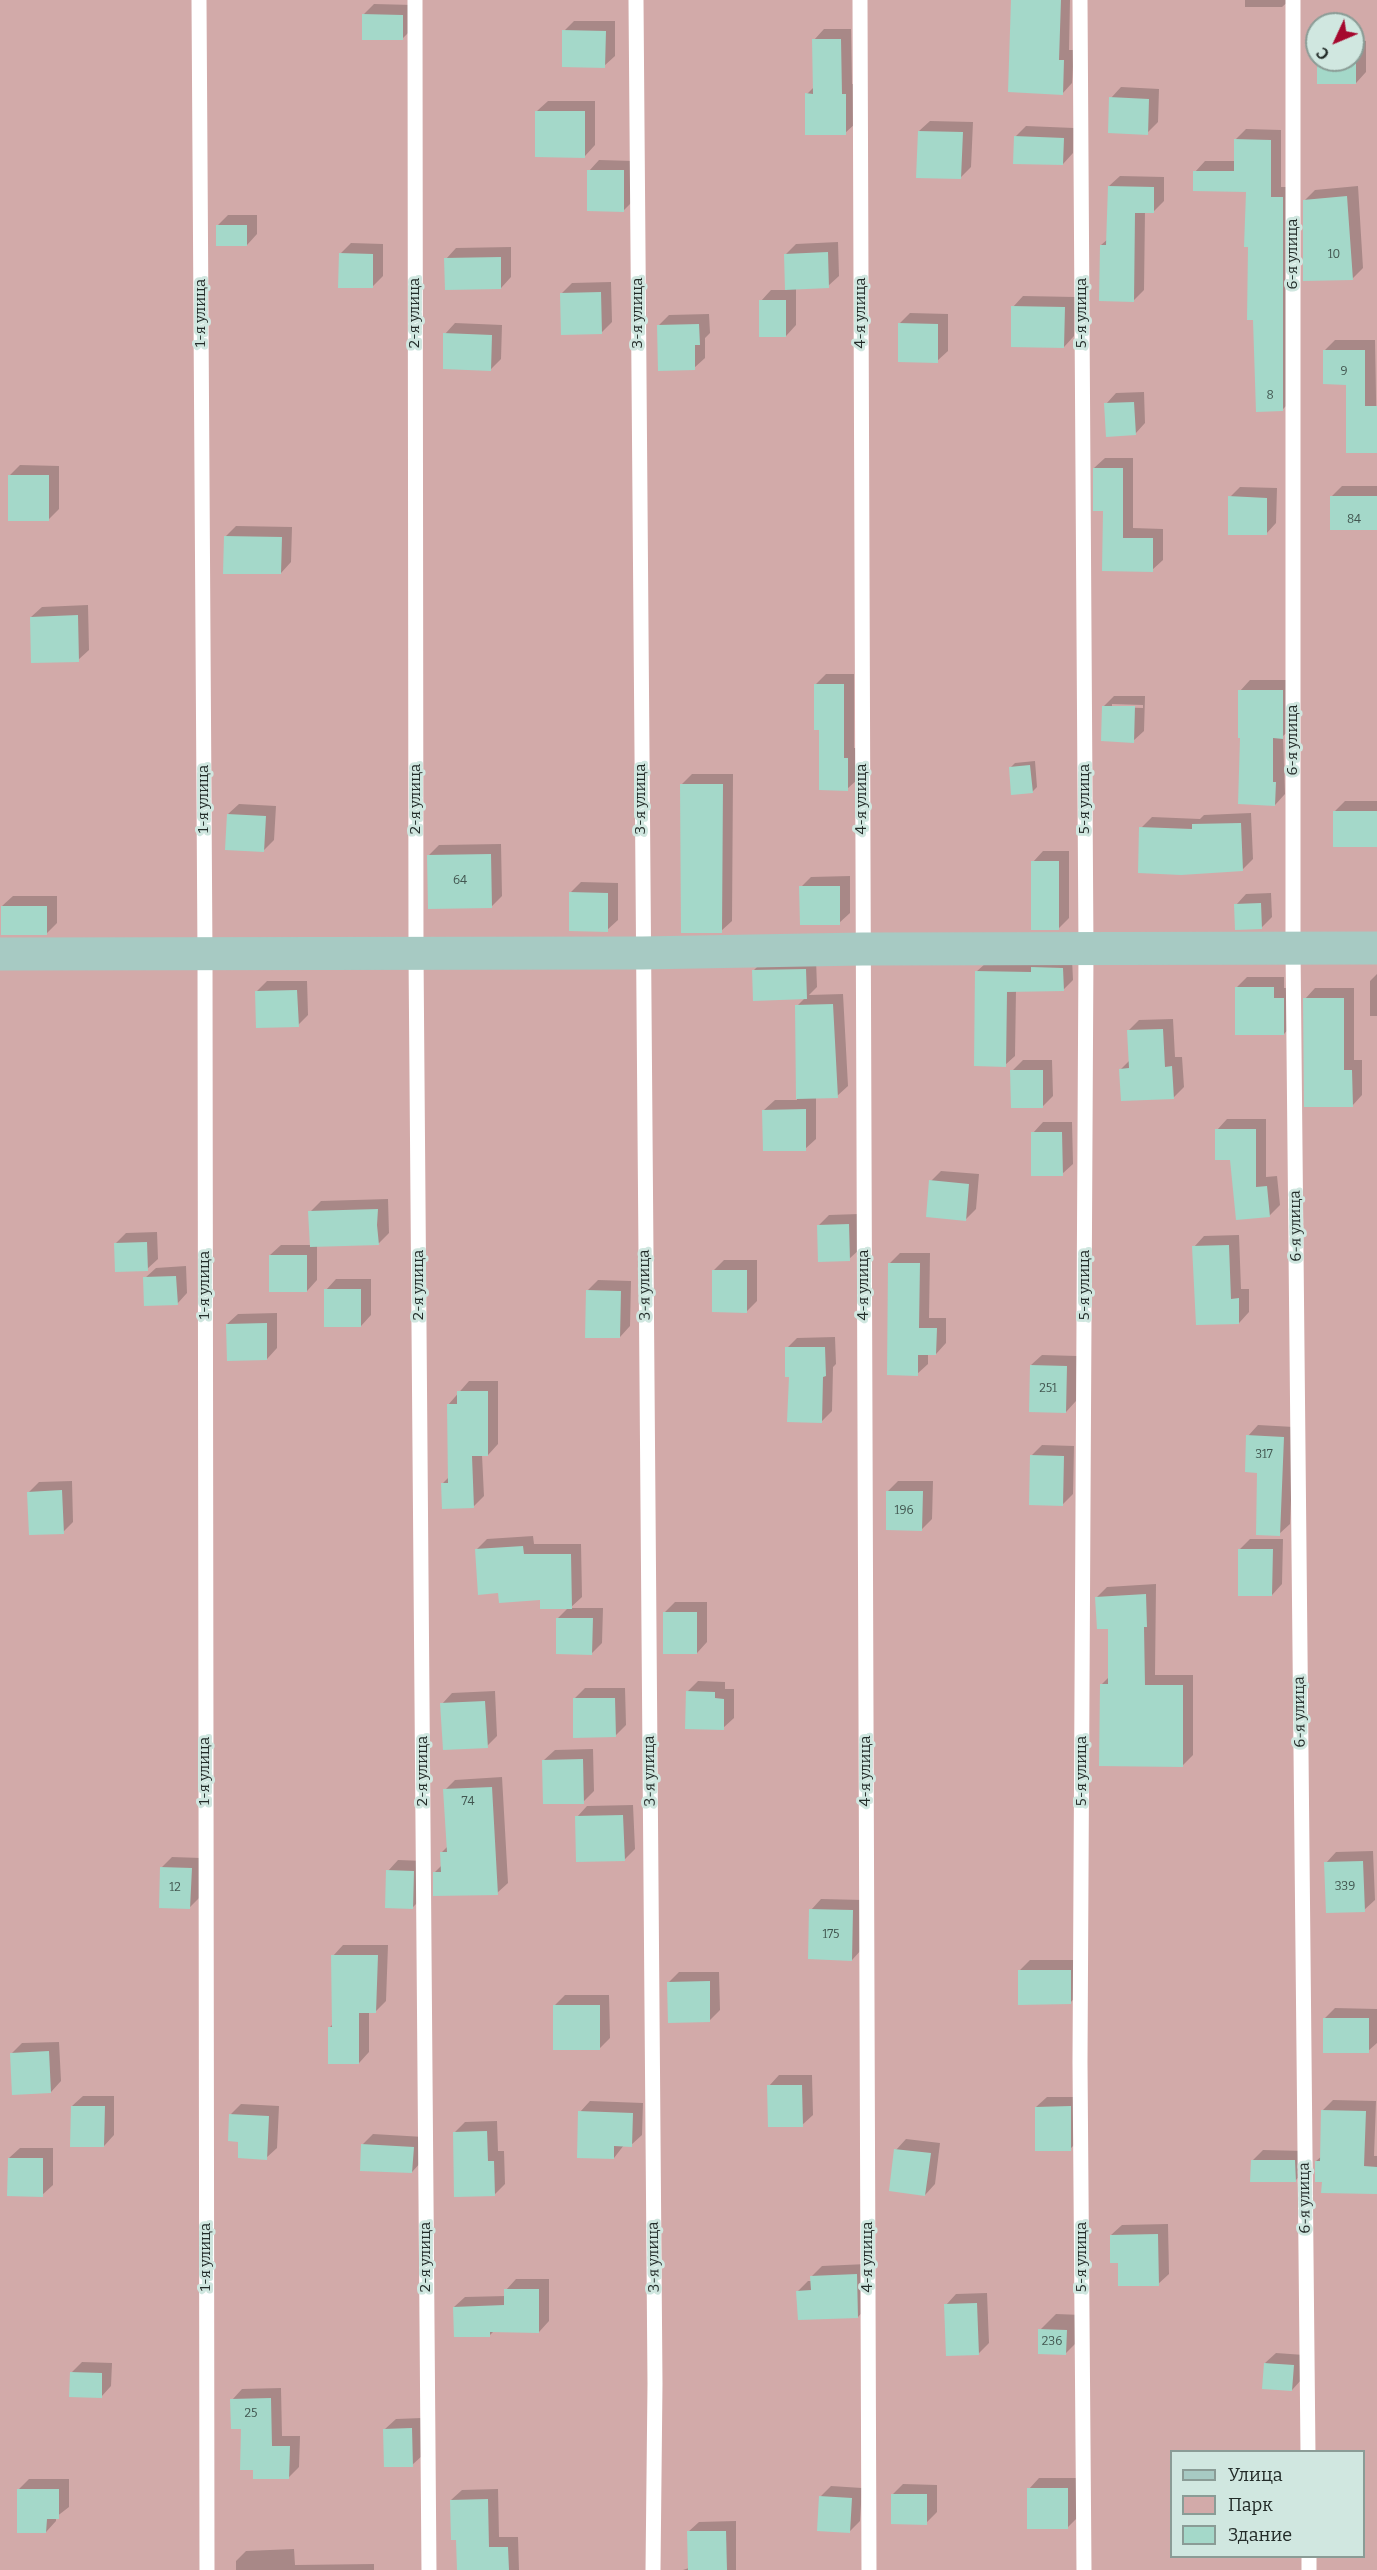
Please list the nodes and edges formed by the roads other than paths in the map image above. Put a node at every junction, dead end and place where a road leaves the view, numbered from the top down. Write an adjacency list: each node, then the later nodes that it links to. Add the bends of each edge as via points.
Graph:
1 (199, 0): 14 (lane, 1-я улица)
2 (415, 0): 11 (lane, 2-я улица)
3 (636, 0): 12 (lane, 3-я улица)
4 (860, 0): 9 (lane, 4-я улица)
5 (1080, 0): 10 (lane, 5-я улица)
6 (1293, 0): 7 (lane, 6-я улица)
7 (1293, 948): 8 (street); 10 (street); 15 (lane, 6-я улица)
8 (1377, 948)
9 (862, 949): 10 (street); 12 (street); 19 (lane, 4-я улица)
10 (1086, 949): 20 (lane, 5-я улица, via 1080,2050)
11 (416, 953): 12 (street); 14 (street); 17 (lane, 2-я улица)
12 (642, 953): 18 (lane, 3-я улица, via 655,2359)
13 (0, 954): 14 (street)
14 (205, 955): 16 (lane, 1-я улица)
15 (1308, 2450)
16 (207, 2570)
17 (429, 2570)
18 (653, 2570)
19 (869, 2570)
20 (1084, 2570)

